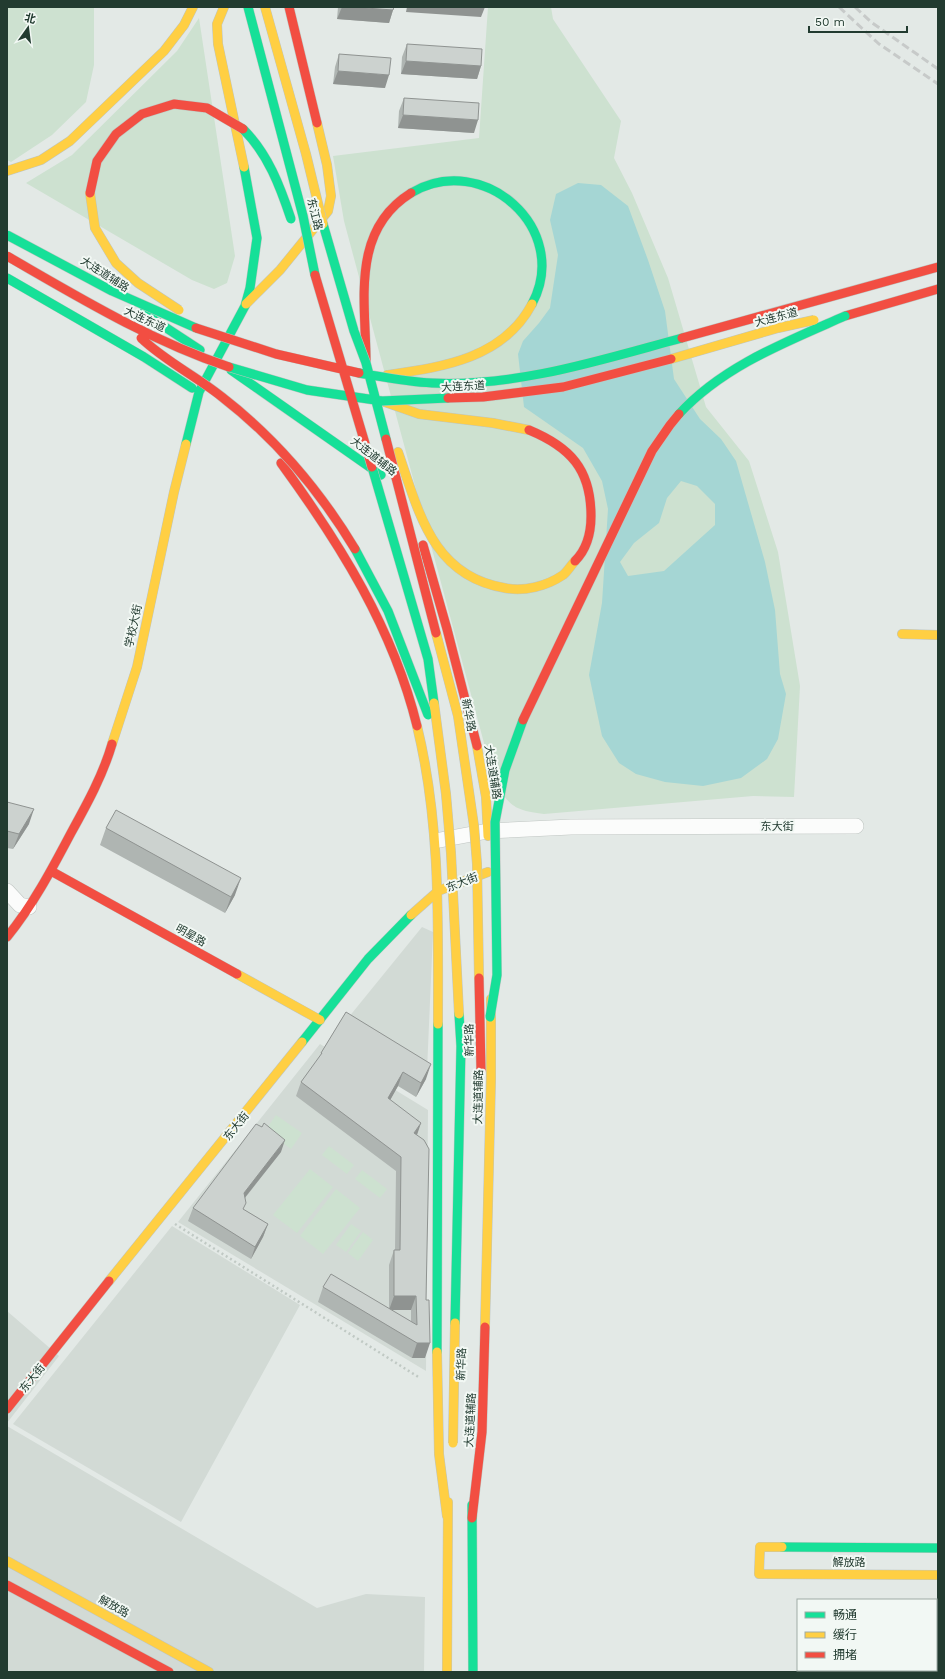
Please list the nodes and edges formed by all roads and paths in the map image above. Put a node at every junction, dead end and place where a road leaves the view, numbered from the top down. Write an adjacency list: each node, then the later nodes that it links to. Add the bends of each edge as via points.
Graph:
1 (193, 7): 6 (main road, via 184,25 164,51 70,141 41,160)
2 (224, 7): 14 (main road, via 217,24 218,44 257,238 250,288)
3 (248, 7): 10 (main road, 东江路, bridge, via 299,200)
4 (265, 7): 19 (main road, 东江路, bridge, via 326,237)
5 (289, 7): 14 (main road, via 327,165 332,196 328,211 280,270)
6 (7, 171)
7 (7, 224): 18 (main road, 大连道辅路)
8 (7, 235): 17 (main road, 大连东道, bridge, via 158,313)
9 (7, 256): 16 (main road, 大连东道, bridge)
10 (312, 263): 17 (main road, bridge, via 295,230 266,158 242,128 223,114 194,106 164,107 143,114 122,126 107,143 95,167 89,193 92,218 115,262 141,285); 24 (main road, 东江路, bridge)
11 (938, 268): 20 (main road, 大连东道, bridge, via 543,375 498,381 456,382 425,382)
12 (7, 278): 21 (main road, via 144,357)
13 (938, 289): 15 (main road, 大连东道)
14 (244, 306): 18 (main road, 学校大街)
15 (845, 316): 22 (main road, 大连东道, bridge, via 793,324 563,387 475,398); 23 (main road, 新华路, bridge, via 746,361 713,382 671,422 645,465 532,700 501,783 495,822 497,975 481,1074 477,864 467,772 448,673)
16 (126, 324): 22 (main road, 大连东道, bridge, via 182,349 256,376 323,393); 27 (main road, bridge, via 164,357 199,380 247,418 277,447 326,506 355,548 382,597)
17 (218, 335): 20 (main road, 大连东道, bridge, via 294,359)
18 (215, 360): 21 (main road, 学校大街); 29 (main road, 大连道辅路, via 362,460 392,484 399,494 421,540 435,584 478,748)
19 (366, 363): 20 (main road, bridge, via 363,292 365,266 370,245 387,212 413,190 446,180 481,183 508,198 529,221 542,254 536,297 527,314 514,329 491,347 464,360); 23 (main road, 东江路, bridge)
20 (381, 376)
21 (205, 396): 30 (main road, via 246,426 281,464 323,523 374,611 392,648 410,701 424,757); 31 (main road, 学校大街, via 174,492 137,667 107,761)
22 (382, 401): 23 (main road, bridge, via 420,414 515,426 538,434 561,447 583,473 592,502 587,540 576,560 566,572 549,582 518,591 490,587 466,575 445,556 432,539 397,451)
23 (381, 419)
24 (361, 426): 27 (main road, 新华路, bridge, via 428,659)
25 (902, 634): 26 (main road)
26 (938, 634)
27 (439, 745): 42 (main road, 新华路, bridge, via 451,853 461,1046)
28 (856, 826): 29 (street, 东大街, via 571,827)
29 (488, 831): 30 (street, 东大街); 32 (main road, 大连道辅路)
30 (436, 841): 34 (main road)
31 (51, 871): 35 (main road, 学校大街); 37 (main road, 明星路)
32 (488, 872): 34 (main road, 东大街); 45 (main road, 大连道辅路, via 491,1079 483,1416)
33 (7, 891): 35 (street, via 20,904)
34 (438, 891): 37 (main road, 东大街, via 402,923 373,954); 39 (main road)
35 (29, 907): 36 (main road, 学校大街)
36 (7, 937)
37 (320, 1020): 38 (main road, 东大街)
38 (163, 1216): 39 (path); 40 (main road, 东大街)
39 (437, 1389): 44 (main road, via 439,1454)
40 (7, 1409)
41 (471, 1444): 45 (main road)
42 (453, 1447)
43 (451, 1472): 44 (main road)
44 (447, 1516): 52 (main road)
45 (472, 1518): 53 (main road)
46 (938, 1548): 48 (main road, 解放路, via 760,1547 760,1574)
47 (7, 1561): 51 (main road, 解放路)
48 (938, 1575)
49 (7, 1585): 50 (main road)
50 (169, 1672)
51 (209, 1672)
52 (447, 1672)
53 (473, 1672)

